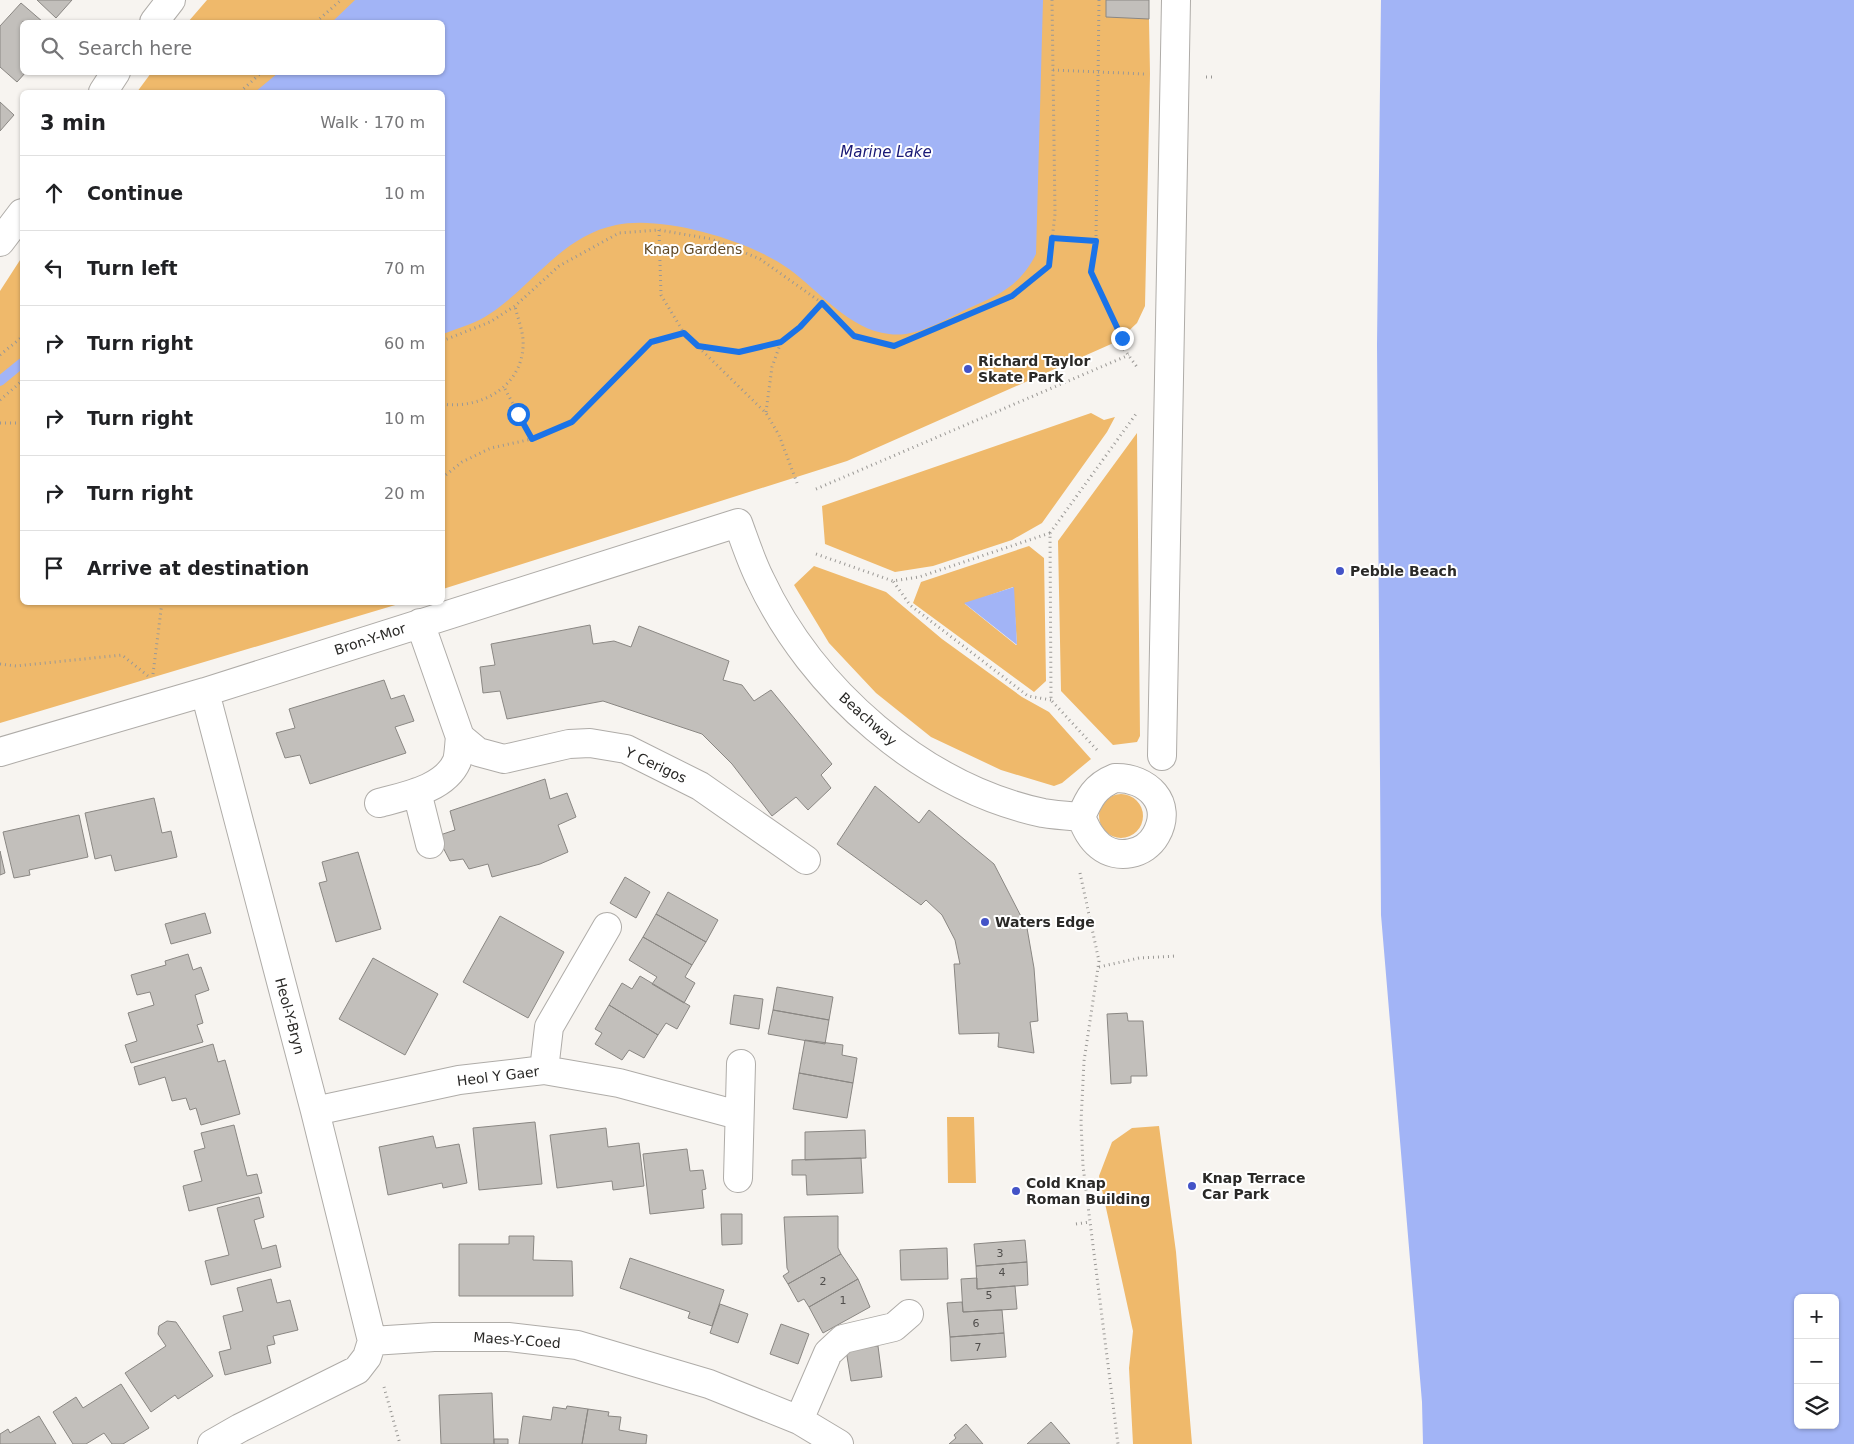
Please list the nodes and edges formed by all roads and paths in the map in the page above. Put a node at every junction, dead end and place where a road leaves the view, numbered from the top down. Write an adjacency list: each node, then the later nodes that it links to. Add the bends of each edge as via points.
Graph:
1 (171, 0): 6 (street)
2 (340, 0): 7 (path)
3 (1052, 0): 8 (path)
4 (1098, 0): 9 (path)
5 (1176, 0): 53 (street)
6 (156, 20)
7 (318, 20)
8 (1053, 70): 9 (path); 17 (path, via 1055,214)
9 (1097, 72): 10 (path); 18 (path)
10 (1150, 74)
11 (114, 75): 13 (street)
12 (259, 75): 14 (path)
13 (104, 90)
14 (242, 90)
15 (20, 216): 19 (street)
16 (659, 230): 20 (path, via 711,239 760,259); 21 (path, via 619,232 559,266); 22 (path, via 661,295)
17 (1052, 238): 18 (path); 20 (path, via 1049,266 1012,296 894,346 854,336)
18 (1096, 241): 23 (path, via 1091,272)
19 (0, 242)
20 (822, 303): 26 (path)
21 (515, 306): 25 (path, via 490,322); 31 (path, via 523,340 520,363)
22 (684, 333): 27 (path); 38 (path, via 651,342 572,422)
23 (1122, 338)
24 (20, 339): 28 (path)
25 (445, 340)
26 (781, 342): 27 (path, via 739,352); 34 (path, via 772,366)
27 (698, 346): 34 (path)
28 (0, 355)
29 (1128, 355): 41 (path)
30 (20, 384): 32 (path)
31 (505, 389): 33 (path, via 478,403); 38 (path)
32 (0, 400)
33 (445, 405)
34 (766, 413): 40 (path, via 779,435)
35 (0, 423): 36 (path)
36 (20, 423)
37 (1126, 424): 43 (path)
38 (532, 439): 39 (path, via 491,448 462,462)
39 (445, 476)
40 (797, 483)
41 (816, 489)
42 (738, 523): 47 (street, Bron-Y-Mor); 57 (street, Beachway, via 760,579 785,623 813,664 852,708 890,740 951,779 1043,812)
43 (1050, 533): 45 (path, via 919,576); 50 (path)
44 (816, 554): 45 (path)
45 (892, 581): 50 (path, via 910,605 1028,696)
46 (162, 605): 48 (path, via 153,679 122,655 16,666)
47 (420, 623): 49 (street, Bron-Y-Mor); 51 (street)
48 (0, 664)
49 (205, 692): 52 (street, Bron-Y-Mor); 66 (street, Heol-Y-Bryn)
50 (1051, 700): 54 (path)
51 (460, 737): 55 (street, via 456,761 441,781); 59 (street, Y Cerigos, via 478,752 504,759 569,744 590,743 626,749 700,786)
52 (0, 752)
53 (1162, 756)
54 (1104, 757)
55 (417, 792): 56 (street); 58 (street)
56 (379, 803)
57 (1081, 817)
58 (430, 844)
59 (806, 860)
60 (1078, 864): 63 (path)
61 (607, 927): 65 (street, via 549,1027)
62 (1176, 956): 63 (path, via 1139,958)
63 (1099, 967): 69 (path, via 1084,1061 1081,1122)
64 (741, 1064): 67 (street)
65 (544, 1070): 66 (street, Heol Y Gaer, via 459,1080); 67 (street, Heol Y Gaer, via 619,1083)
66 (315, 1112): 72 (street, Heol-Y-Bryn)
67 (738, 1115): 68 (street)
68 (738, 1178)
69 (1090, 1222): 70 (path); 77 (path)
70 (1076, 1224)
71 (909, 1314): 73 (street, via 894,1327 843,1339 828,1353)
72 (372, 1341): 73 (street, Maes-Y-Coed, via 508,1337 577,1345 709,1384); 74 (street, via 357,1370); 75 (path)
73 (799, 1420): 76 (street, Maes-Y-Coed)
74 (212, 1444)
75 (400, 1444)
76 (839, 1444)
77 (1118, 1444)

